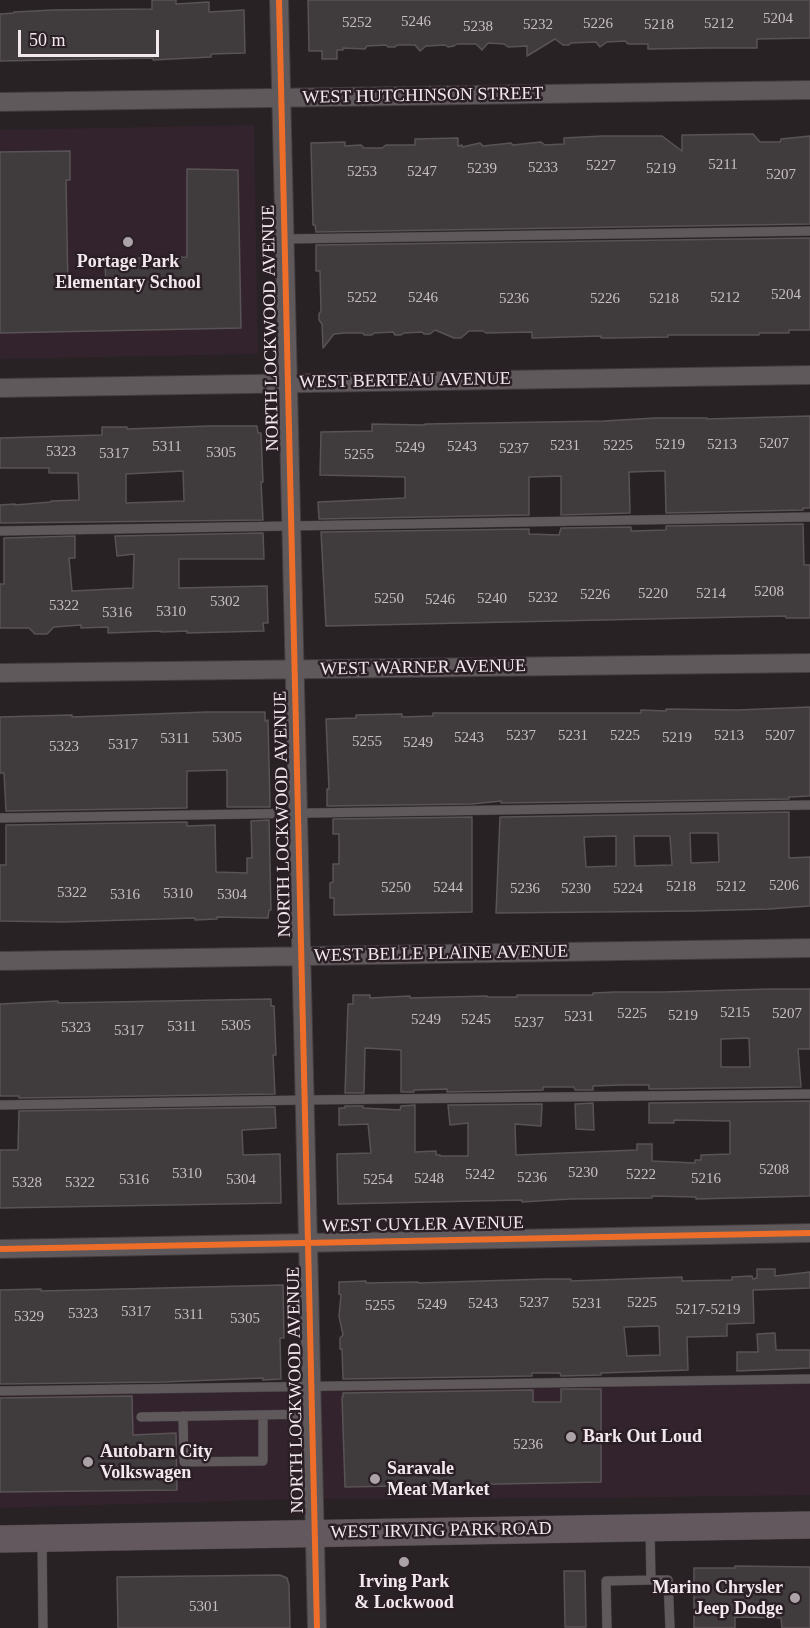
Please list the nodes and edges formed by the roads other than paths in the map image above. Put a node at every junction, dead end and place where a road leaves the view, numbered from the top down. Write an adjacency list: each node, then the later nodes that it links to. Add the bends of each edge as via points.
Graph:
1 (279, 0): 3 (street, NORTH LOCKWOOD AVENUE)
2 (810, 90): 3 (street, WEST HUTCHINSON STREET)
3 (281, 98): 4 (street, WEST HUTCHINSON STREET); 6 (street, NORTH LOCKWOOD AVENUE)
4 (0, 102)
5 (810, 231): 6 (lane)
6 (284, 239): 8 (street, NORTH LOCKWOOD AVENUE)
7 (810, 375): 8 (street, WEST BERTEAU AVENUE)
8 (288, 383): 9 (street, WEST BERTEAU AVENUE); 11 (street, NORTH LOCKWOOD AVENUE)
9 (0, 388)
10 (810, 517): 11 (lane)
11 (291, 526): 12 (lane); 14 (street, NORTH LOCKWOOD AVENUE)
12 (0, 531)
13 (810, 663): 14 (street, WEST WARNER AVENUE)
14 (294, 669): 15 (street, WEST WARNER AVENUE); 17 (street, NORTH LOCKWOOD AVENUE)
15 (0, 673)
16 (810, 806): 17 (lane)
17 (298, 812): 18 (lane); 20 (street, NORTH LOCKWOOD AVENUE)
18 (0, 818)
19 (810, 948): 20 (street, WEST BELLE PLAINE AVENUE)
20 (301, 956): 21 (street, WEST BELLE PLAINE AVENUE); 23 (street, NORTH LOCKWOOD AVENUE)
21 (0, 962)
22 (810, 1094): 23 (lane)
23 (305, 1100): 24 (lane); 26 (street, NORTH LOCKWOOD AVENUE)
24 (0, 1105)
25 (810, 1233): 26 (street, WEST CUYLER AVENUE)
26 (308, 1242): 27 (street, WEST CUYLER AVENUE); 29 (street, NORTH LOCKWOOD AVENUE)
27 (0, 1249)
28 (810, 1379): 29 (lane)
29 (312, 1387): 30 (lane); 31 (street, NORTH LOCKWOOD AVENUE)
30 (0, 1392)
31 (312, 1414): 32 (lane); 37 (street, NORTH LOCKWOOD AVENUE)
32 (263, 1415): 33 (lane); 33 (lane, via 263,1461 184,1462)
33 (183, 1416): 34 (lane)
34 (141, 1417)
35 (810, 1525): 36 (main road, WEST IRVING PARK ROAD)
36 (650, 1528): 37 (main road, WEST IRVING PARK ROAD); 40 (lane)
37 (315, 1533): 38 (main road, WEST IRVING PARK ROAD); 42 (street, NORTH LOCKWOOD AVENUE)
38 (42, 1538): 39 (main road, WEST IRVING PARK ROAD); 41 (lane)
39 (0, 1539)
40 (651, 1580): 43 (lane, via 606,1581); 44 (lane, via 668,1580)
41 (43, 1628)
42 (317, 1628)
43 (607, 1628)
44 (670, 1628)

